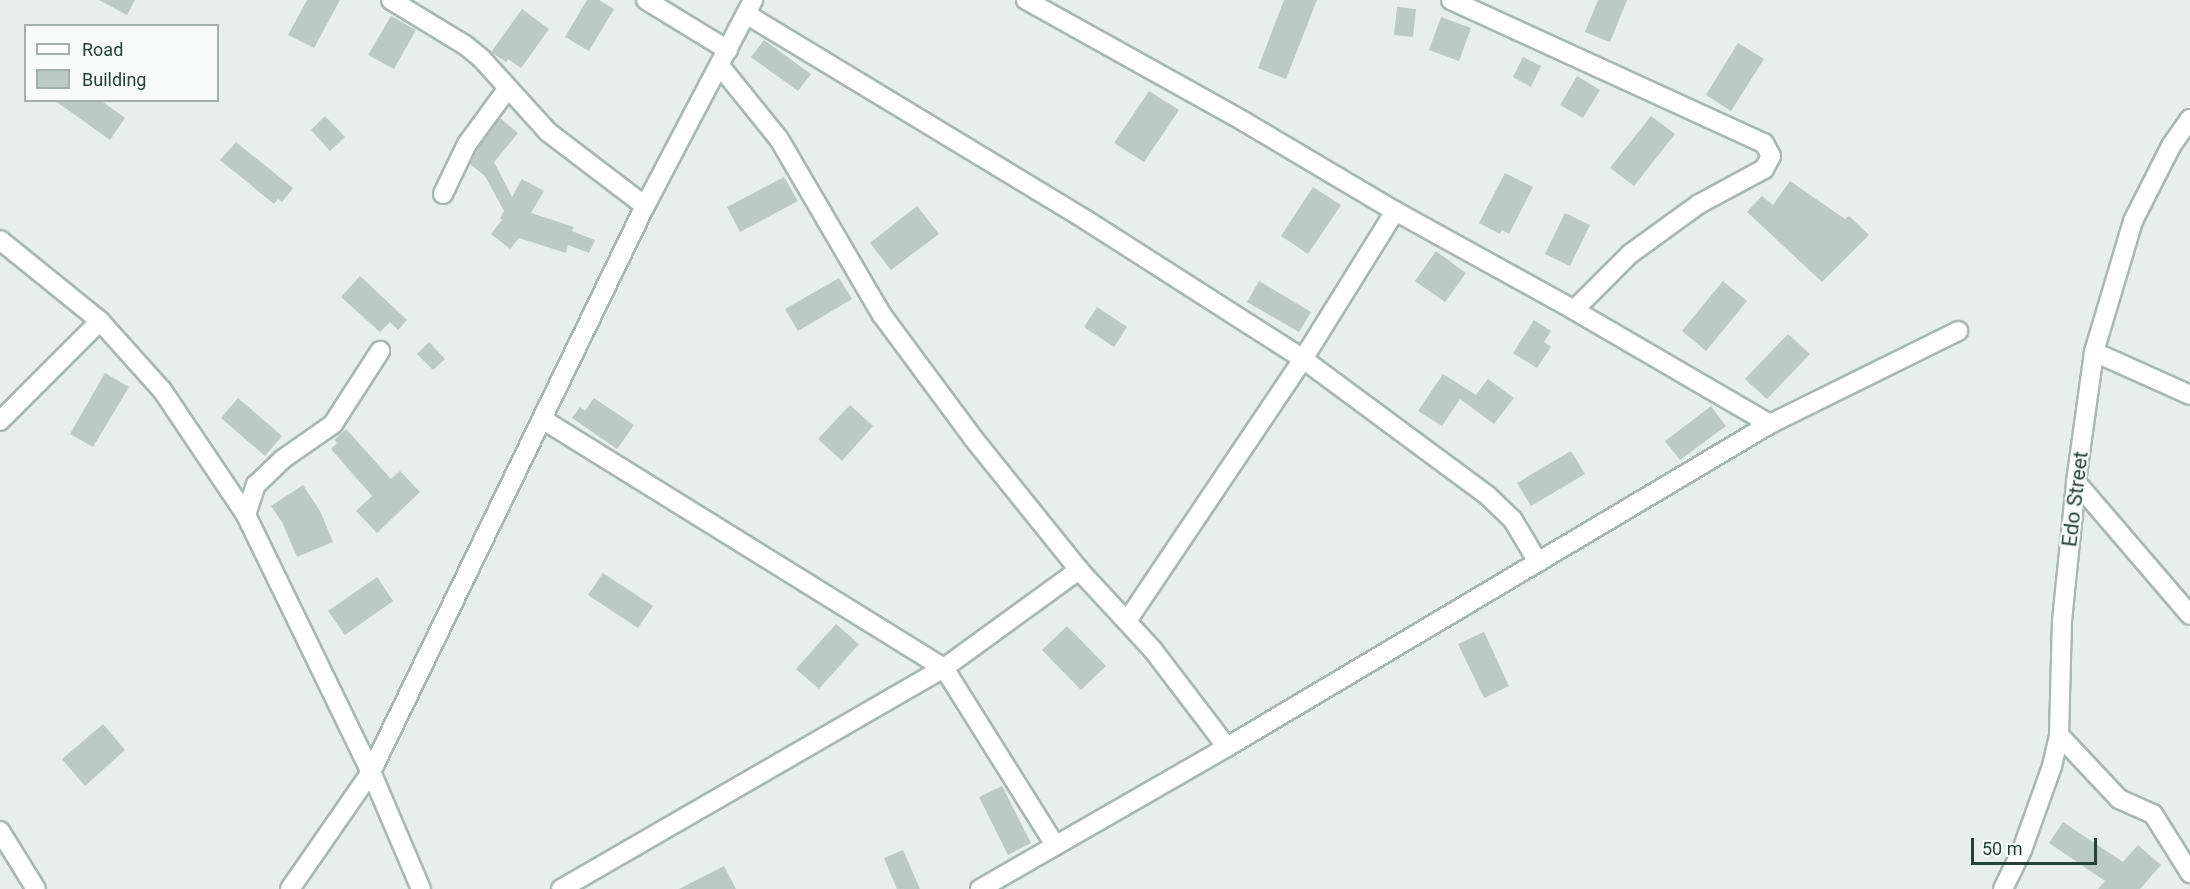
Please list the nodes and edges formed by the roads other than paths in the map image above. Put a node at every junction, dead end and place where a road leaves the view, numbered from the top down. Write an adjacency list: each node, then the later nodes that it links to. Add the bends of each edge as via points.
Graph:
1 (391, 0): 7 (street, via 465,45)
2 (646, 0): 6 (street)
3 (1026, 0): 11 (street)
4 (1451, 0): 13 (street, via 1764,143 1771,156 1764,169 1699,204 1630,254)
5 (750, 7): 6 (street); 18 (street)
6 (724, 58): 10 (street); 26 (street, via 779,139 882,315 973,438)
7 (508, 88): 9 (street, via 467,144); 10 (street, via 548,132)
8 (2190, 119): 17 (street, Edo Street, via 2171,146 2133,221)
9 (444, 194)
10 (645, 206): 20 (street)
11 (1395, 211): 13 (street); 18 (street)
12 (0, 240): 14 (street)
13 (1574, 310): 22 (street)
14 (100, 321): 21 (street); 24 (street, via 162,390)
15 (1958, 331): 22 (street)
16 (380, 351): 24 (street, via 333,424 283,459 256,485)
17 (2094, 352): 19 (street); 23 (street, Edo Street)
18 (1303, 359): 25 (street, via 1488,496 1512,520); 28 (street)
19 (2190, 395)
20 (542, 419): 29 (street); 32 (street)
21 (0, 422)
22 (1770, 424): 25 (street)
23 (2076, 482): 27 (street); 30 (street, Edo Street, via 2062,621)
24 (246, 514): 32 (street)
25 (1538, 562): 31 (street)
26 (1079, 570): 28 (street); 29 (street)
27 (2190, 615)
28 (1126, 621): 31 (street)
29 (944, 668): 34 (street); 39 (street)
30 (2059, 735): 35 (street, via 2119,799 2153,814); 41 (street, Edo Street, via 2022,850)
31 (1227, 747): 34 (street)
32 (371, 772): 37 (street); 38 (street)
33 (0, 831): 36 (street)
34 (1055, 845): 40 (street)
35 (2190, 873)
36 (36, 889)
37 (290, 889)
38 (421, 889)
39 (561, 889)
40 (981, 889)
41 (2003, 889)

